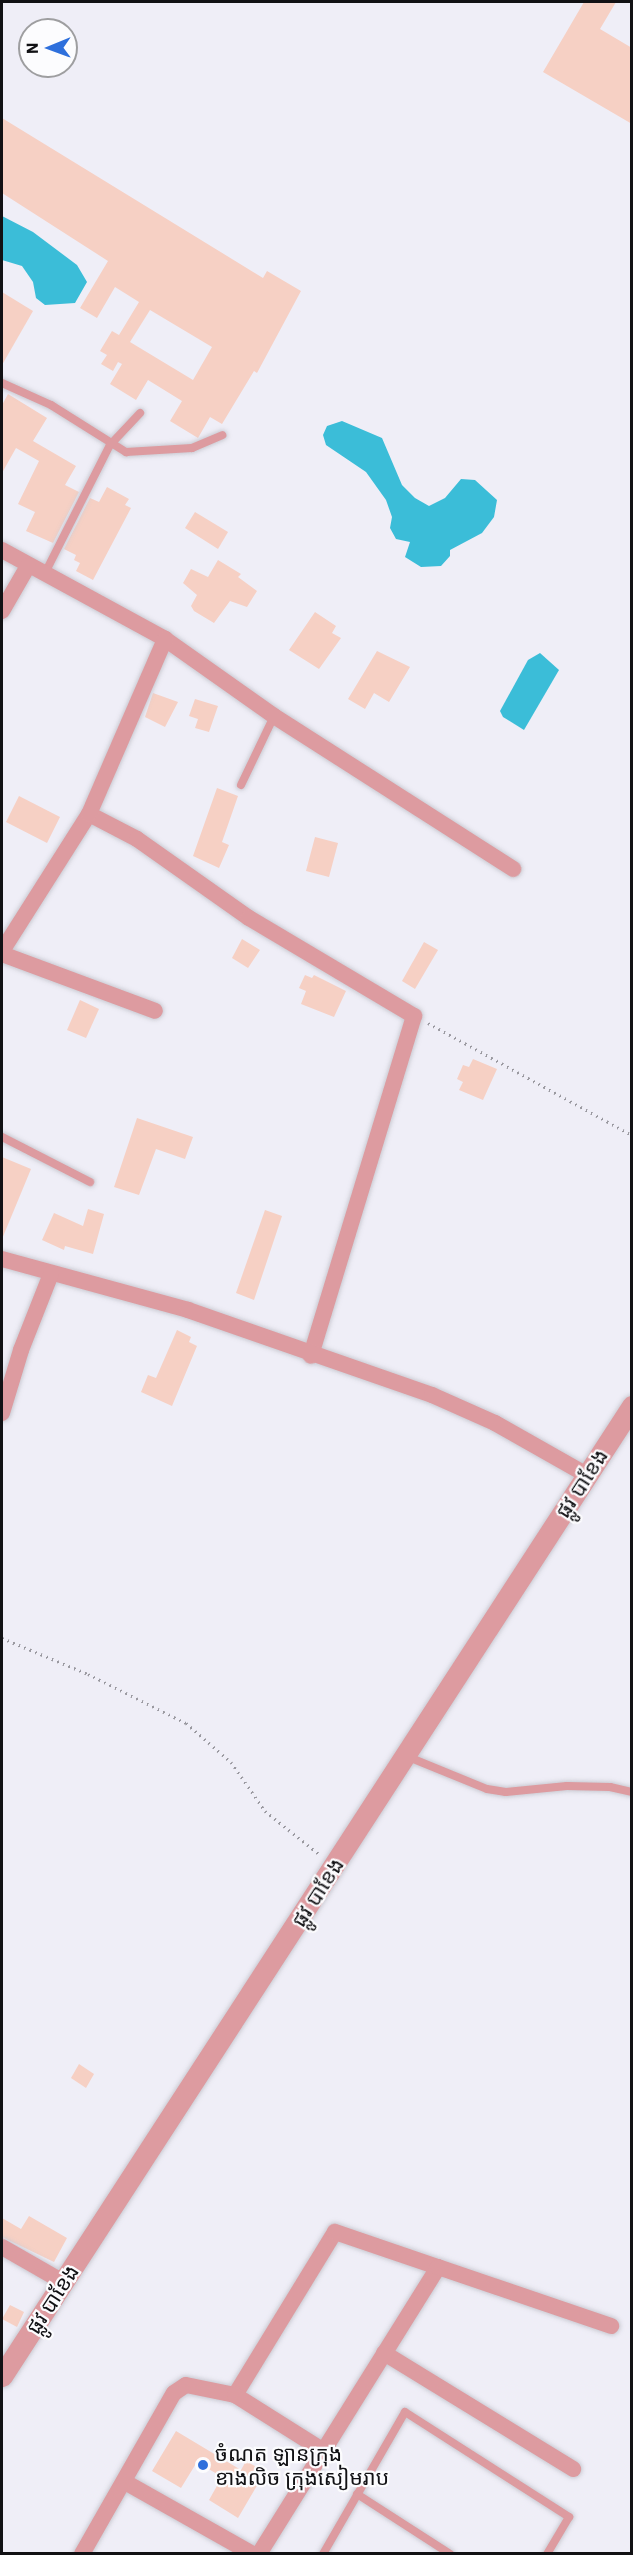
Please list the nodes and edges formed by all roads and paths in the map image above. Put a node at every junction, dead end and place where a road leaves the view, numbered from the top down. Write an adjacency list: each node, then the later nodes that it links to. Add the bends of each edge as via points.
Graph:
1 (2, 383): 4 (lane, via 85,424)
2 (140, 413): 4 (lane)
3 (222, 435): 4 (lane, via 192,448 126,452)
4 (110, 445): 7 (lane)
5 (2, 550): 6 (street)
6 (28, 566): 7 (street); 8 (street)
7 (44, 575): 9 (street)
8 (2, 611)
9 (165, 639): 10 (street); 12 (street)
10 (274, 716): 11 (lane); 13 (street)
11 (241, 785)
12 (89, 814): 14 (street); 16 (street, via 137,839 249,918)
13 (513, 869)
14 (2, 952): 15 (street)
15 (155, 1011)
16 (414, 1016): 17 (path); 22 (street)
17 (632, 1135)
18 (2, 1137): 19 (lane)
19 (90, 1182)
20 (2, 1259): 21 (street)
21 (51, 1274): 22 (street, via 188,1310); 24 (street, via 21,1350)
22 (311, 1356): 25 (street, via 465,1408)
23 (632, 1406): 25 (street, ផ្លូវ បាខែង)
24 (2, 1413)
25 (586, 1475): 27 (street, ផ្លូវ បាខែង)
26 (2, 1638): 29 (path, via 88,1674 186,1723 231,1762 265,1811)
27 (406, 1756): 28 (lane, via 487,1789 506,1792 567,1786); 29 (street, ផ្លូវ បាខែង)
28 (632, 1792)
29 (334, 1866): 32 (street, ផ្លូវ បាខែង)
30 (2, 2247): 32 (street)
31 (438, 2267): 33 (street); 34 (street); 36 (street, via 335,2232)
32 (63, 2282): 35 (street, ផ្លូវ បាខែង)
33 (612, 2326)
34 (384, 2353): 37 (street); 38 (street)
35 (2, 2376)
36 (235, 2395): 37 (street); 39 (street, via 186,2385 174,2392)
37 (324, 2451): 44 (street)
38 (573, 2469)
39 (125, 2482): 42 (street); 43 (street)
40 (357, 2494): 41 (lane); 45 (lane); 48 (lane, via 405,2412 569,2517)
41 (436, 2544): 46 (lane); 47 (lane)
42 (82, 2553)
43 (253, 2553)
44 (259, 2553)
45 (322, 2553)
46 (430, 2553)
47 (450, 2553)
48 (547, 2553)

